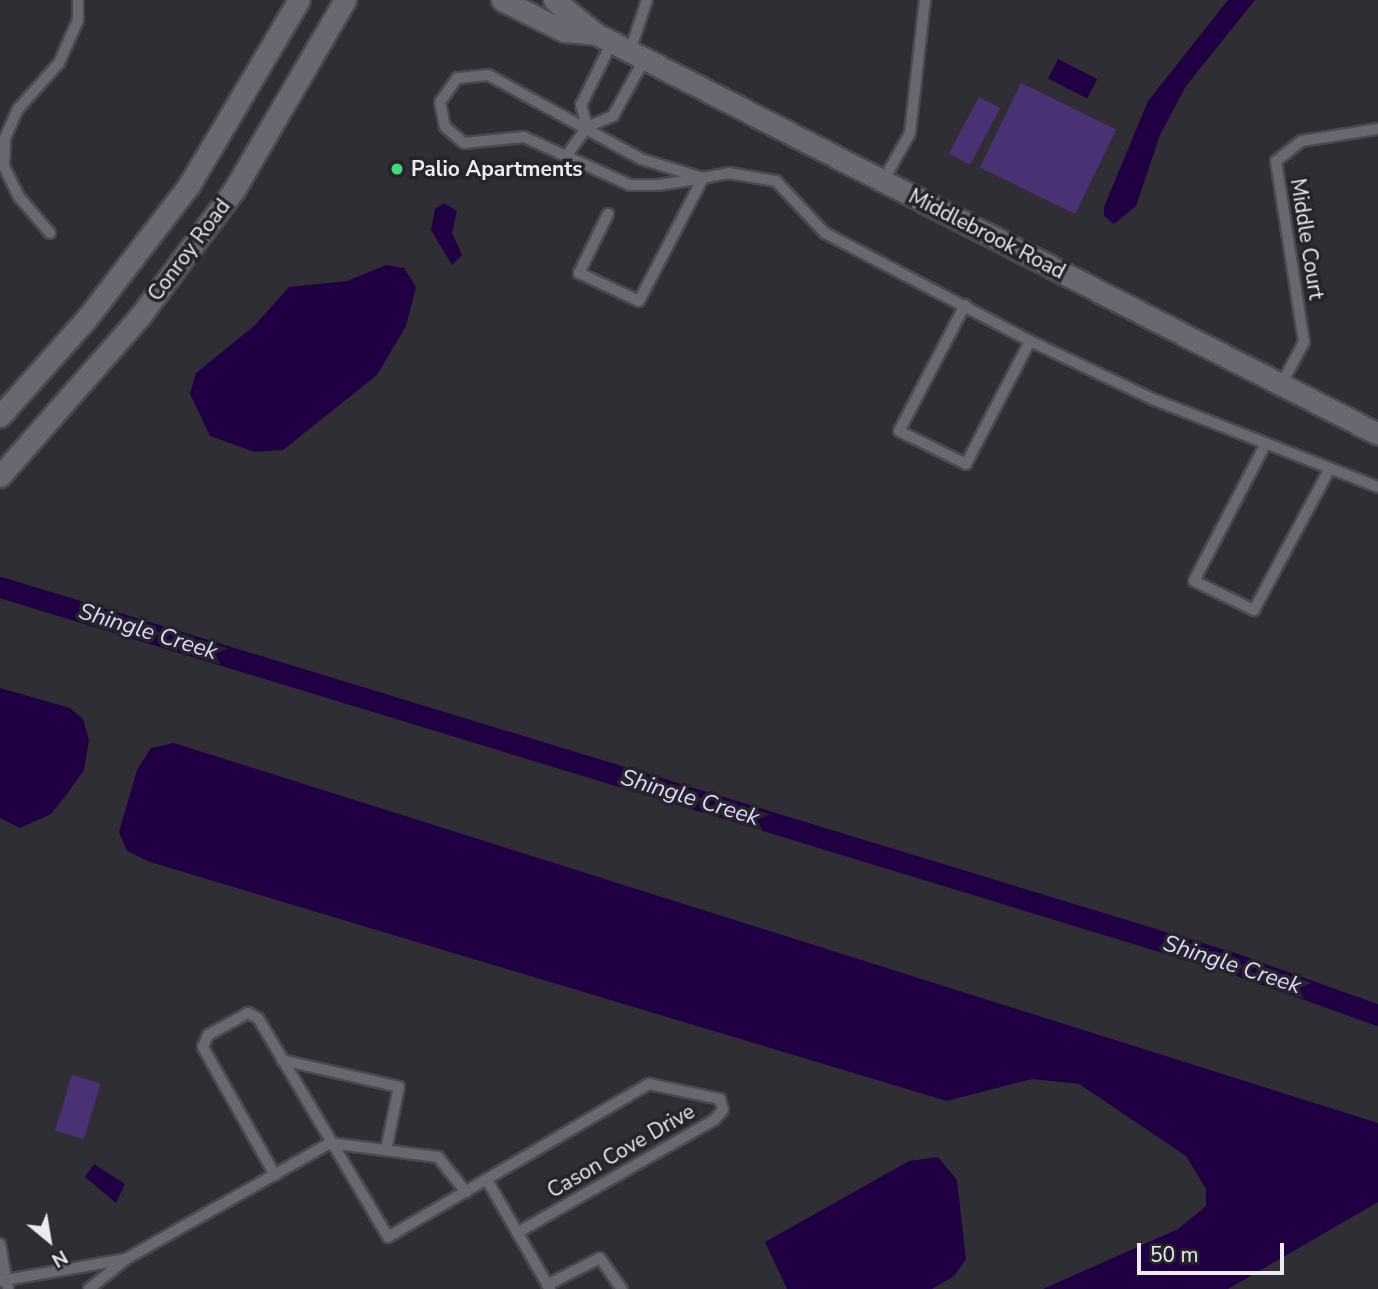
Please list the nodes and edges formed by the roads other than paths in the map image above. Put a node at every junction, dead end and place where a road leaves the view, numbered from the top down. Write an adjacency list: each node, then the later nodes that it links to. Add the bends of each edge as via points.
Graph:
1 (78, 0): 15 (lane, via 78,20 59,63 18,109 5,138 5,166 19,197)
2 (299, 0): 19 (main road, Conroy Road, via 189,185 87,318)
3 (345, 0): 23 (main road, Conroy Road, via 234,190 140,316)
4 (502, 0): 8 (main road, Middlebrook Road, via 564,31)
5 (554, 0): 8 (main road, Middlebrook Road)
6 (647, 0): 8 (lane)
7 (925, 0): 13 (lane, via 910,133)
8 (621, 46): 9 (lane, via 581,105); 9 (lane, via 613,116); 13 (main road, Middlebrook Road)
9 (587, 127): 11 (lane); 11 (lane, via 488,75 463,75 443,93 445,127 464,143 514,135); 12 (lane, via 641,159)
10 (1378, 129): 18 (lane, Middle Court, via 1302,141 1276,162 1304,342)
11 (569, 152): 12 (lane, via 630,185)
12 (703, 178): 14 (lane, via 639,301 579,274); 16 (lane, via 741,173 776,181 814,226)
13 (883, 181): 18 (main road, Middlebrook Road)
14 (608, 214)
15 (50, 233)
16 (965, 304): 17 (lane); 17 (lane, via 899,431 966,464)
17 (1030, 341): 21 (lane)
18 (1281, 385): 20 (main road, Middlebrook Road)
19 (0, 416)
20 (1378, 434)
21 (1265, 445): 22 (lane); 22 (lane, via 1194,581 1254,610)
22 (1328, 470): 24 (lane)
23 (0, 475)
24 (1378, 487)
25 (282, 1060): 26 (lane, Cason Cove Drive); 27 (lane, via 401,1089); 28 (lane, Cason Cove Drive, via 252,1013 204,1043)
26 (330, 1143): 27 (lane); 28 (lane); 30 (lane, Cason Cove Drive, via 384,1236)
27 (386, 1150): 30 (lane, via 442,1158)
28 (275, 1175): 33 (lane)
29 (487, 1180): 30 (lane, Cason Cove Drive); 31 (lane); 31 (lane, Cason Cove Drive, via 652,1083 720,1099 723,1110 714,1120)
30 (466, 1192)
31 (517, 1233): 35 (lane)
32 (0, 1244): 34 (lane)
33 (126, 1259): 34 (lane); 36 (lane)
34 (5, 1283)
35 (549, 1287): 37 (lane, via 600,1258)
36 (89, 1289)
37 (622, 1289)

